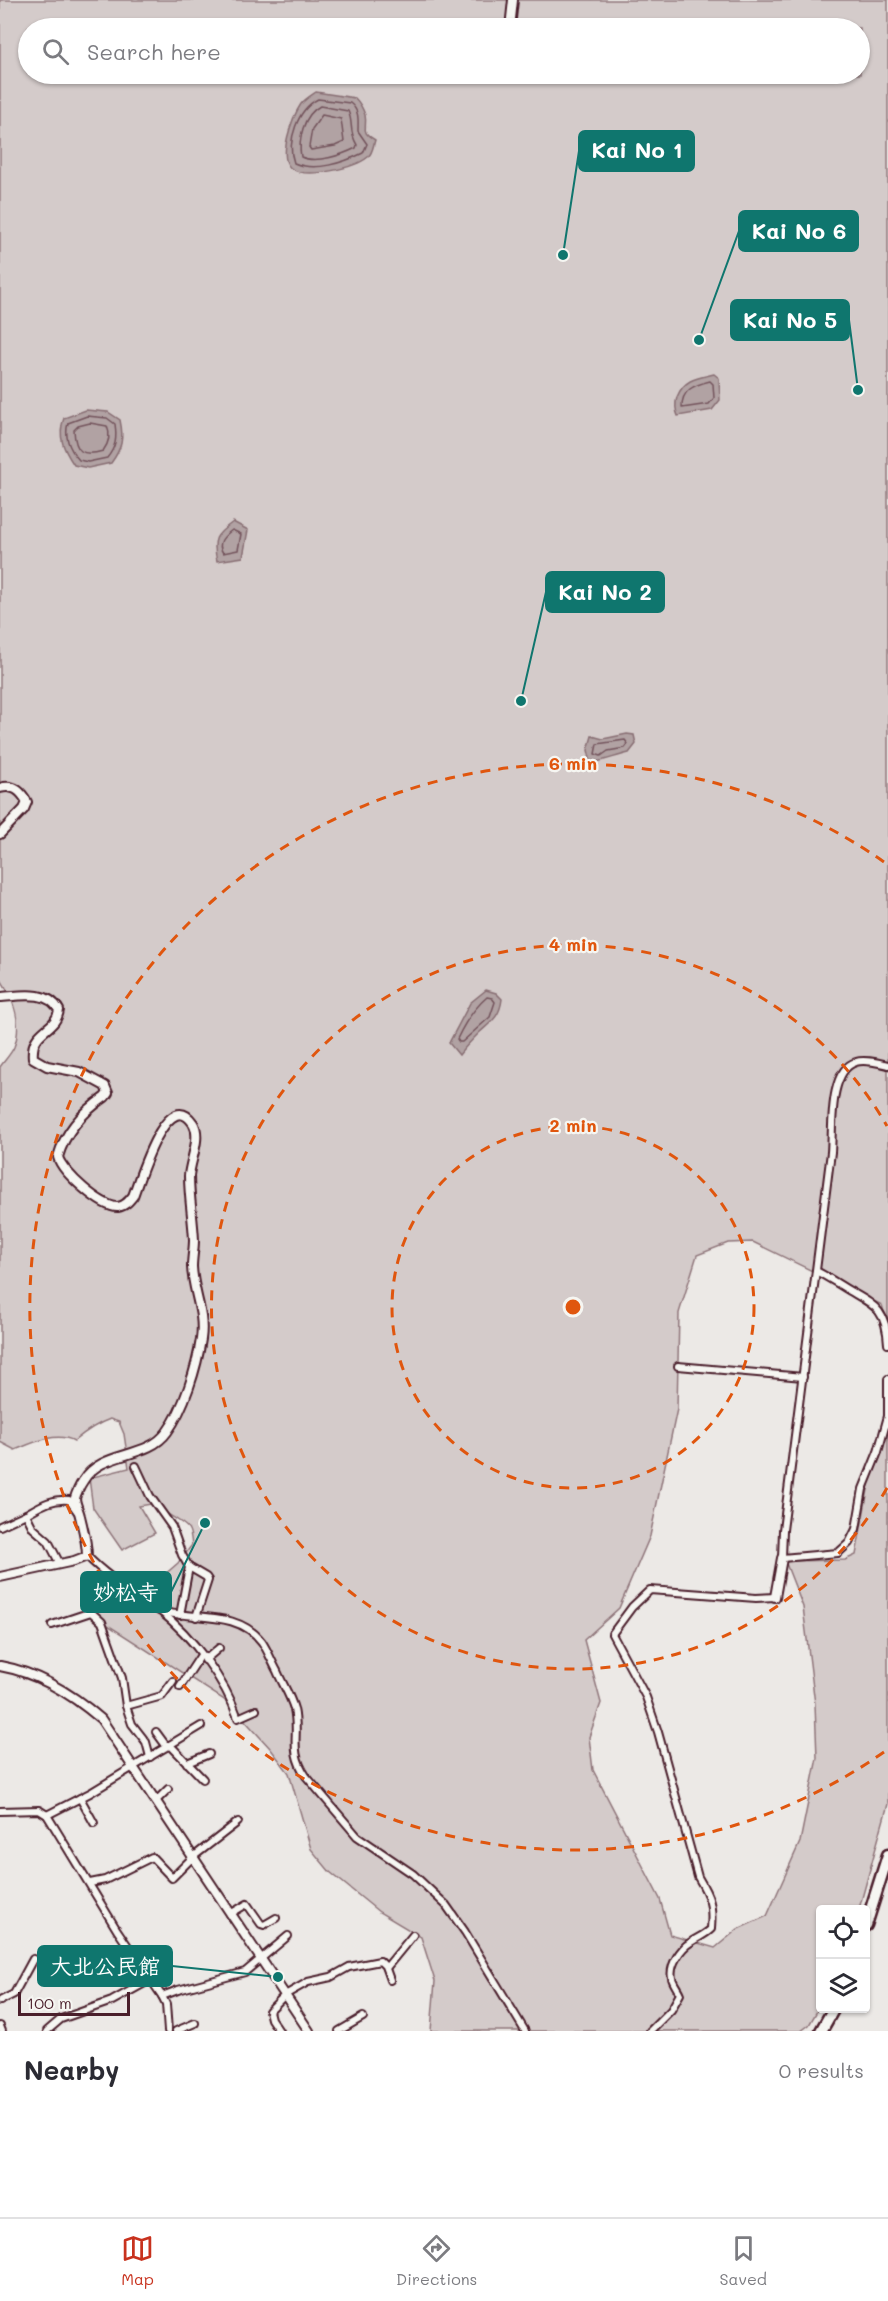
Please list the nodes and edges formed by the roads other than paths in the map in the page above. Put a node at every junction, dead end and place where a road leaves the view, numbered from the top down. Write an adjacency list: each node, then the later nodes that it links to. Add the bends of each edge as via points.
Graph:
1 (513, 0): 2 (street)
2 (511, 18)
3 (0, 788): 4 (street, via 18,789 27,802)
4 (0, 834)
5 (0, 997): 14 (street, via 39,996 52,1001 58,1015 34,1041 33,1058 47,1066 79,1072 108,1089 105,1097 78,1120 58,1157 63,1170 99,1200 121,1207 134,1196 154,1142 168,1118 184,1115 197,1133 189,1175 192,1267 202,1322 189,1387 161,1440 105,1462 83,1480 75,1498)
6 (888, 1065): 7 (street, via 855,1062 846,1069 832,1098 831,1152)
7 (816, 1271): 8 (street, via 873,1304 885,1323); 10 (street)
8 (888, 1344)
9 (678, 1366): 10 (street)
10 (803, 1377): 17 (street)
11 (888, 1379): 17 (street, via 888,1416 849,1543 838,1553)
12 (136, 1466): 19 (street, via 150,1496 172,1527)
13 (26, 1514): 14 (street, via 61,1499 69,1500); 15 (street); 18 (street, via 33,1528 48,1541)
14 (80, 1514): 16 (street)
15 (0, 1526)
16 (87, 1556): 18 (street); 22 (street)
17 (782, 1558): 21 (street)
18 (60, 1564): 20 (street)
19 (189, 1566): 23 (street); 24 (street, via 208,1580)
20 (0, 1577)
21 (775, 1597): 76 (street, via 650,1590 612,1634 646,1697 698,1877 712,1907 711,1929 682,1950 672,1967 672,1981 680,1994 671,2010)
22 (159, 1611): 23 (street); 27 (street)
23 (180, 1615): 24 (street)
24 (196, 1617): 75 (street, via 230,1620 246,1627 263,1643 294,1707 294,1751 306,1776 357,1836 413,1874 446,1905)
25 (52, 1625): 31 (street, via 91,1612 98,1617 122,1678)
26 (219, 1648): 27 (street)
27 (203, 1657): 30 (street); 32 (street, via 219,1677 238,1718)
28 (0, 1666): 39 (street, via 28,1673 84,1704 101,1719)
29 (173, 1681): 31 (street, via 162,1696)
30 (180, 1688)
31 (126, 1706): 37 (street)
32 (255, 1710)
33 (201, 1726): 35 (street)
34 (156, 1732): 35 (street)
35 (169, 1746): 37 (street); 38 (street)
36 (209, 1754): 38 (street)
37 (150, 1757): 39 (street)
38 (187, 1763): 40 (street)
39 (134, 1767): 42 (street); 43 (street)
40 (203, 1779)
41 (168, 1789): 43 (street)
42 (80, 1798): 45 (street); 47 (street)
43 (156, 1802): 49 (street)
44 (0, 1811): 45 (street, via 39,1810)
45 (47, 1815): 50 (street)
46 (238, 1822): 49 (street)
47 (94, 1823)
48 (888, 1855): 51 (main road)
49 (194, 1857): 50 (street, via 172,1878 152,1857 105,1880); 52 (street)
50 (90, 1883): 59 (street)
51 (870, 1912)
52 (230, 1914): 53 (street, via 247,1904 261,1924); 57 (street)
53 (276, 1918)
54 (414, 1935): 58 (street)
55 (288, 1936): 57 (street)
56 (33, 1959): 63 (street, via 14,1994)
57 (261, 1959): 61 (street); 62 (street, via 245,1972)
58 (386, 1968): 60 (street); 61 (street, via 380,1961 349,1967)
59 (150, 1980): 62 (street); 69 (street, via 112,2001 61,2019)
60 (390, 1980)
61 (285, 1995): 72 (street, via 269,2011); 73 (street)
62 (162, 1996): 70 (street)
63 (0, 2001)
64 (831, 2013): 77 (main road)
65 (363, 2017): 74 (street)
66 (195, 2022): 71 (street)
67 (0, 2026): 68 (street)
68 (2, 2031)
69 (47, 2031)
70 (168, 2031)
71 (176, 2031)
72 (279, 2031)
73 (309, 2031)
74 (339, 2031)
75 (525, 2031)
76 (650, 2031)
77 (821, 2031)

